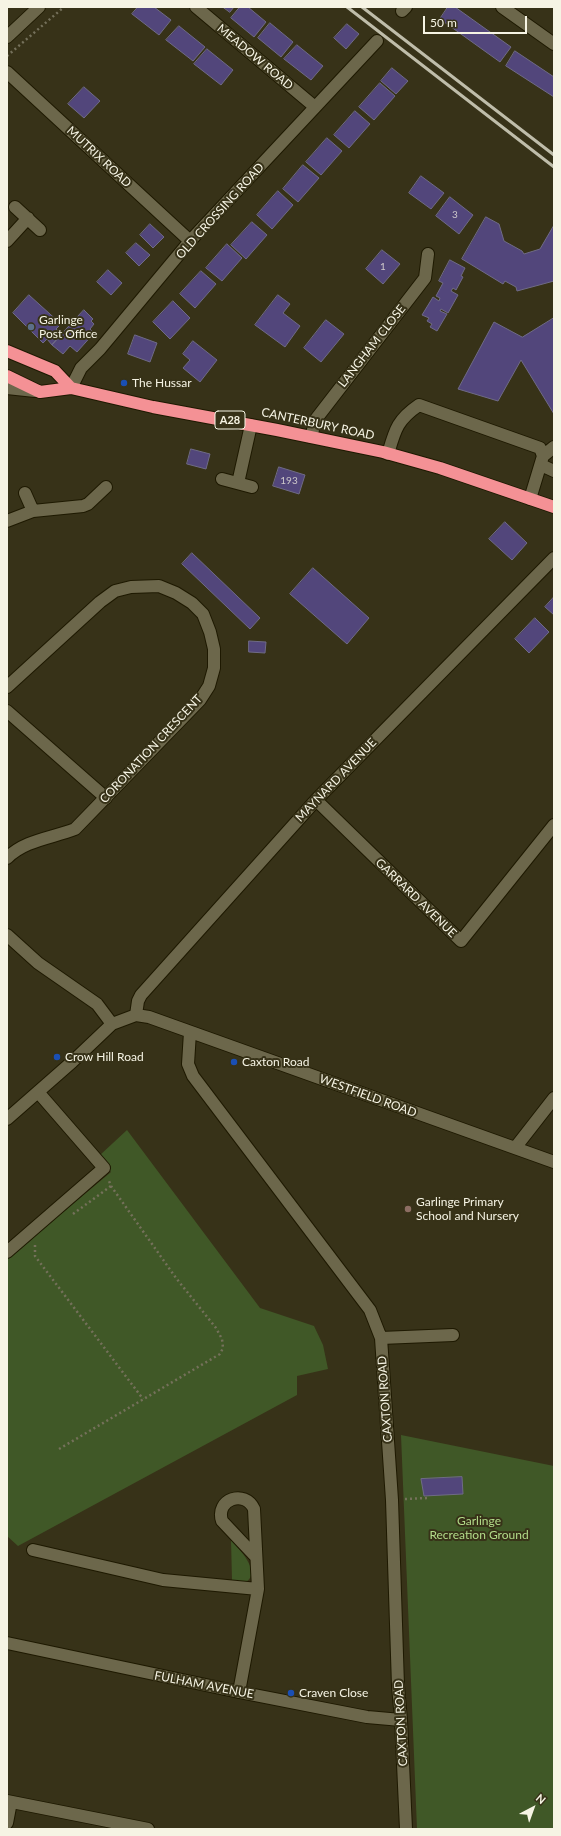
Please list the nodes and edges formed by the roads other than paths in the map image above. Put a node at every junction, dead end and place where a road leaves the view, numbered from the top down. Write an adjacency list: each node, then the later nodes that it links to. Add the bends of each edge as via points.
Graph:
1 (39, 7): 4 (street)
2 (196, 7): 8 (street, MEADOW ROAD)
3 (502, 7): 6 (street)
4 (7, 38)
5 (377, 41): 8 (street, OLD CROSSING ROAD)
6 (554, 44)
7 (7, 72): 13 (street, MUTRIX ROAD)
8 (315, 107): 13 (street, OLD CROSSING ROAD)
9 (15, 207): 10 (street)
10 (28, 218): 11 (street); 12 (street)
11 (40, 230)
12 (7, 240)
13 (190, 242): 18 (street, OLD CROSSING ROAD, via 100,349 80,368)
14 (428, 254): 21 (street, LANGHAM CLOSE, via 425,278 316,419)
15 (7, 351): 18 (highway, via 55,371)
16 (7, 376): 19 (highway)
17 (7, 388): 19 (street)
18 (71, 388): 19 (highway, CANTERBURY ROAD / A28); 20 (highway, CANTERBURY ROAD / A28, via 153,407)
19 (40, 392)
20 (251, 425): 21 (highway, CANTERBURY ROAD / A28); 27 (street)
21 (312, 437): 23 (highway, CANTERBURY ROAD / A28)
22 (554, 447): 24 (street)
23 (388, 454): 24 (street, via 394,430 408,413 419,405 537,446 542,451); 31 (highway, CANTERBURY ROAD / A28)
24 (542, 461): 25 (street); 31 (street)
25 (554, 471)
26 (222, 479): 27 (street)
27 (238, 483): 29 (street)
28 (106, 487): 33 (street, via 88,504 79,507)
29 (252, 487)
30 (25, 494): 33 (street)
31 (530, 499): 32 (highway, CANTERBURY ROAD / A28)
32 (554, 507)
33 (33, 511): 34 (street)
34 (7, 521)
35 (554, 558): 39 (street, MAYNARD AVENUE)
36 (7, 687): 38 (street, CORONATION CRESCENT, via 100,602 115,592 159,586 192,604 203,614 214,649 214,668 209,686 200,700)
37 (7, 711): 38 (street)
38 (106, 798): 41 (street, CORONATION CRESCENT, via 75,828 58,836 26,844)
39 (316, 800): 40 (street, GARRARD AVENUE, via 461,942); 43 (street, MAYNARD AVENUE, via 141,995)
40 (554, 825)
41 (7, 858)
42 (7, 935): 44 (street, via 38,963 97,1004)
43 (136, 1015): 44 (street); 45 (street, WESTFIELD ROAD)
44 (112, 1024): 46 (street)
45 (190, 1032): 49 (street, WESTFIELD ROAD); 53 (street, CAXTON ROAD, via 188,1064 193,1076 370,1310)
46 (38, 1092): 48 (street); 51 (street, via 104,1168)
47 (554, 1098): 49 (street)
48 (7, 1119)
49 (515, 1148): 50 (street, WESTFIELD ROAD)
50 (554, 1162)
51 (7, 1252)
52 (453, 1335): 53 (street)
53 (382, 1338): 59 (street, CAXTON ROAD)
54 (33, 1550): 56 (street, via 162,1580)
55 (255, 1556): 56 (street)
56 (258, 1589): 58 (street)
57 (7, 1644): 58 (street, FULHAM AVENUE)
58 (239, 1692): 59 (street, FULHAM AVENUE, via 367,1717)
59 (401, 1720): 63 (street, CAXTON ROAD)
60 (9, 1802): 61 (street); 62 (street)
61 (7, 1823)
62 (148, 1829)
63 (406, 1829)

